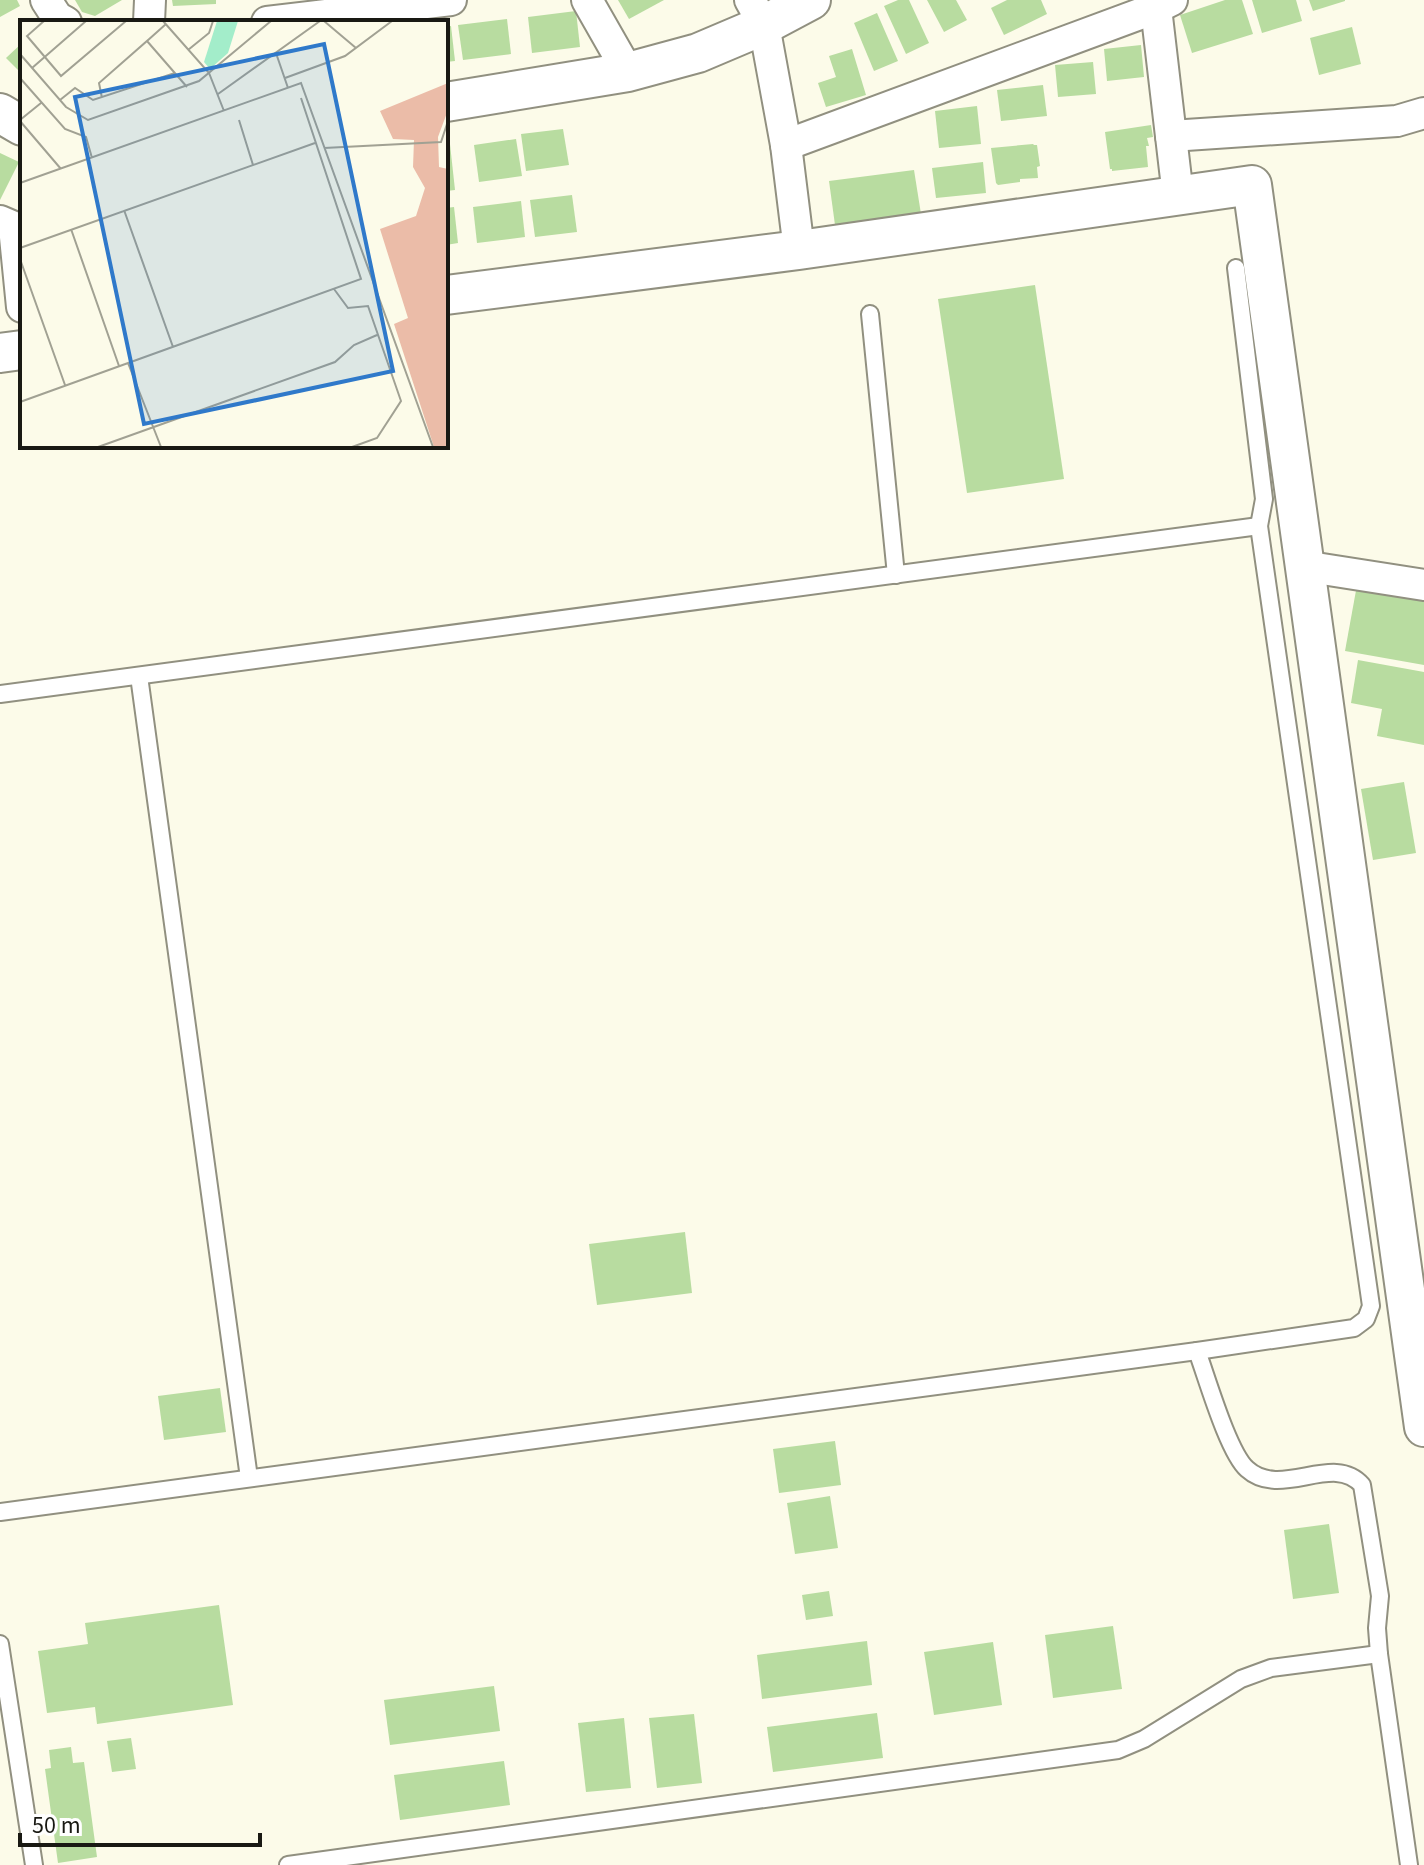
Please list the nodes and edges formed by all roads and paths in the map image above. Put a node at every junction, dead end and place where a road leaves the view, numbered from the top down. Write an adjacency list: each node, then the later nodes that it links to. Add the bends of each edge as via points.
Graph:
1 (46, 0): 8 (street)
2 (150, 0): 9 (street)
3 (451, 0): 10 (street)
4 (587, 0): 11 (street)
5 (811, 0): 7 (street)
6 (1164, 4): 16 (street); 17 (street)
7 (757, 12): 11 (street, via 698,53); 17 (street)
8 (62, 20)
9 (149, 20)
10 (284, 20)
11 (628, 72): 12 (street)
12 (448, 102)
13 (0, 113): 15 (street)
14 (1424, 113): 16 (street, via 1397,121)
15 (20, 125)
16 (1171, 136): 18 (street)
17 (786, 145): 20 (street)
18 (1178, 196): 20 (street); 28 (street, via 1252,185)
19 (0, 221): 22 (street, via 14,227)
20 (799, 250): 23 (street)
21 (1236, 268): 27 (lane, via 1264,499)
22 (20, 287)
23 (448, 295)
24 (870, 314): 29 (lane)
25 (20, 350): 26 (street)
26 (0, 353)
27 (1259, 526): 29 (lane); 33 (lane, via 1371,1306 1354,1328)
28 (1303, 566): 30 (street); 34 (street)
29 (896, 575): 31 (lane)
30 (1424, 585)
31 (139, 676): 32 (lane); 35 (lane)
32 (0, 694)
33 (1197, 1351): 35 (lane); 38 (lane, via 1235,1454 1247,1470 1275,1481 1341,1472 1362,1485 1380,1596)
34 (1424, 1427)
35 (249, 1478): 36 (lane)
36 (0, 1512)
37 (0, 1644): 39 (lane)
38 (1379, 1654): 40 (lane, via 1271,1668 1241,1679 1118,1750); 41 (lane)
39 (34, 1865)
40 (288, 1865)
41 (1409, 1865)

